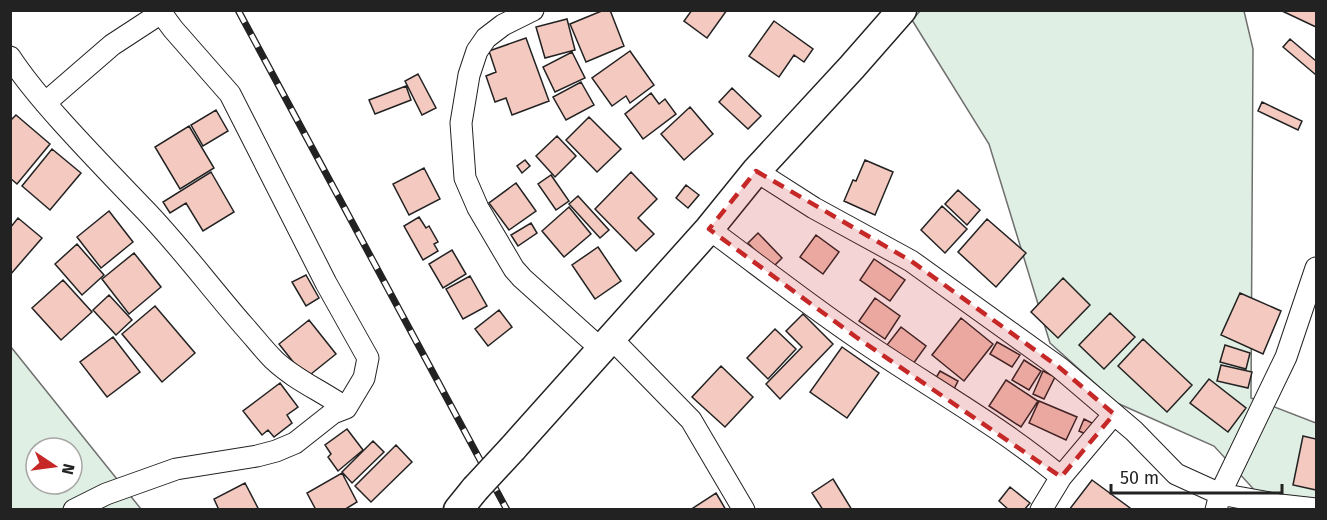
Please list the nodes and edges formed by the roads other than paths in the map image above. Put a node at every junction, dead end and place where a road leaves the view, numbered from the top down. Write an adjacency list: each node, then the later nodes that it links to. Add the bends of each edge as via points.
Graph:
1 (533, 10): 10 (street, via 503,25 477,51 461,123 465,177 478,208 522,278)
2 (902, 10): 6 (street)
3 (160, 12): 5 (street, via 112,45); 11 (street, via 230,94 368,358 364,378)
4 (10, 57): 5 (street)
5 (45, 103): 11 (street, via 174,242 273,359)
6 (756, 171): 7 (street); 12 (street, via 911,261 1060,368)
7 (709, 229): 10 (street); 13 (street, via 856,337)
8 (1317, 268): 9 (street)
9 (1311, 298): 15 (street)
10 (606, 344): 14 (street, bridge); 18 (street, via 691,420)
11 (346, 408): 16 (street, via 276,452 176,469 106,494)
12 (1114, 414): 13 (street); 15 (street, via 1176,474)
13 (1060, 477): 19 (street)
14 (466, 499)
15 (1218, 502): 17 (street)
16 (79, 509)
17 (1317, 509)
18 (744, 510)
19 (1041, 510)

